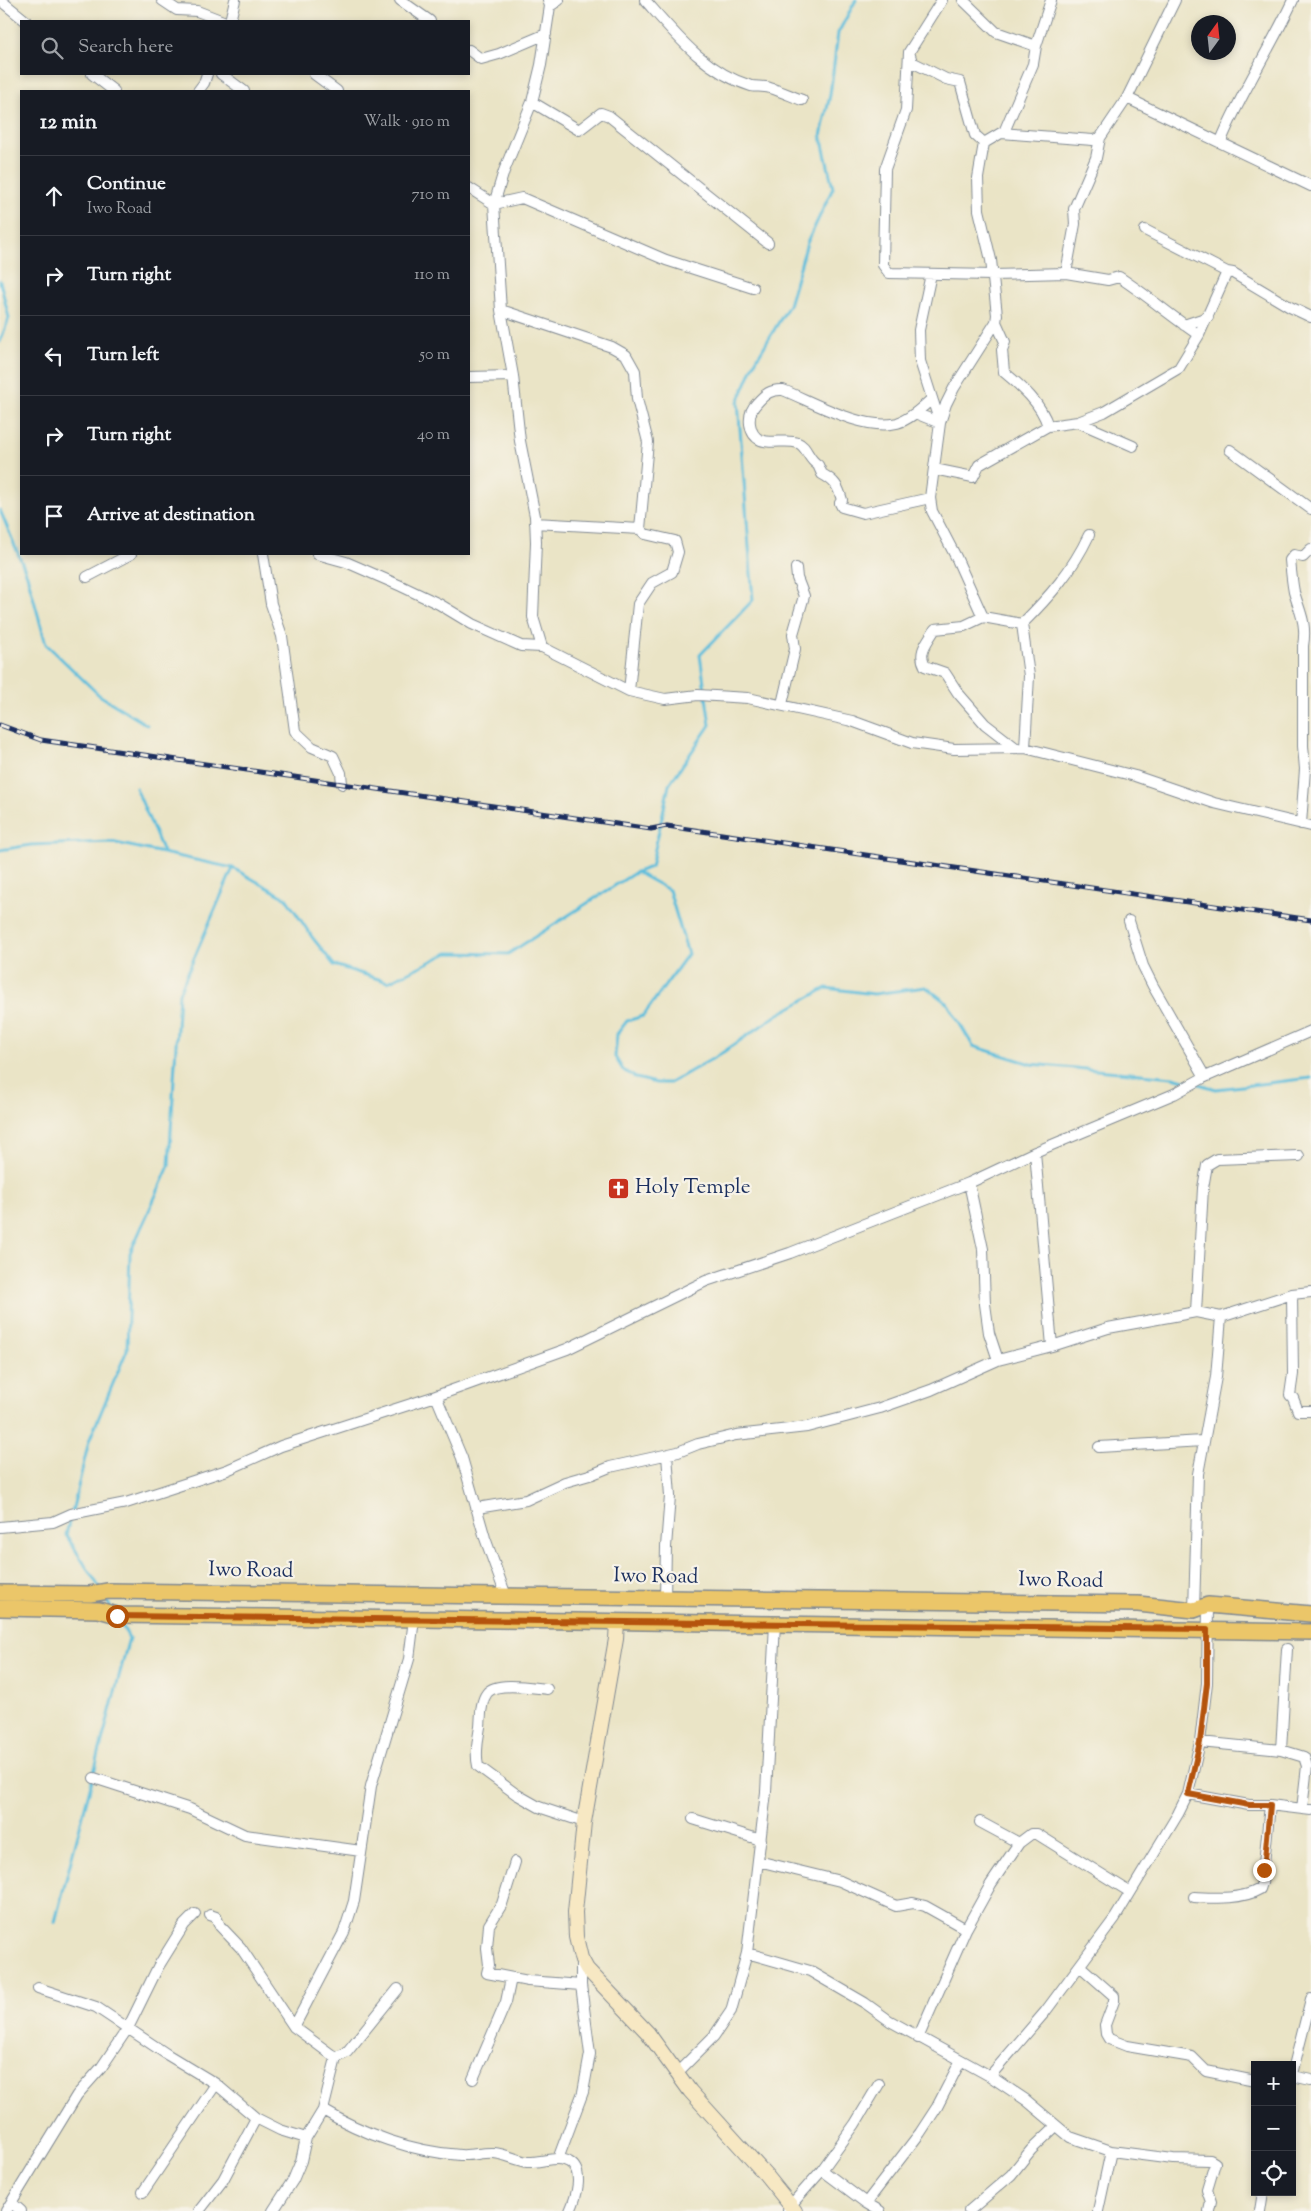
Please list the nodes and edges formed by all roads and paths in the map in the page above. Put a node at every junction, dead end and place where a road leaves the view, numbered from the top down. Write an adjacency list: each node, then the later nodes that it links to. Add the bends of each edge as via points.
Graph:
1 (0, 0): 12 (street)
2 (162, 0): 13 (street, via 177,10 197,11)
3 (235, 0): 14 (street)
4 (400, 0): 15 (street)
5 (645, 0): 29 (street, via 704,62 752,86 768,87)
6 (942, 0): 19 (street)
7 (963, 0): 17 (street, via 996,32)
8 (1051, 0): 17 (street)
9 (1175, 0): 28 (street)
10 (1293, 0): 33 (street, via 1236,106)
11 (552, 2): 16 (street)
12 (25, 20)
13 (220, 20)
14 (230, 20)
15 (429, 20)
16 (546, 34): 18 (street, via 481,59); 30 (street)
17 (1036, 46): 31 (street, via 1033,64)
18 (470, 51)
19 (909, 52): 34 (street, via 912,62 946,79 960,82 974,135); 42 (street, via 906,110 885,169 883,265 889,273)
20 (93, 75): 24 (street)
21 (207, 75): 25 (street)
22 (222, 75): 26 (street)
23 (315, 75): 27 (street)
24 (113, 90)
25 (199, 90)
26 (243, 90)
27 (336, 90)
28 (1127, 98): 32 (street); 33 (street)
29 (802, 100)
30 (532, 102): 37 (street); 39 (street, via 579,130 600,113 609,116)
31 (1001, 133): 32 (street); 34 (street)
32 (1100, 138): 41 (street, via 1096,158 1074,209 1075,224)
33 (1221, 141): 35 (street)
34 (984, 142): 43 (street, via 978,178 978,210)
35 (1310, 184)
36 (470, 189): 37 (street)
37 (494, 204): 44 (street, via 522,198 666,260); 45 (street)
38 (1145, 230): 40 (street)
39 (768, 243)
40 (1227, 272): 46 (street); 47 (street)
41 (1066, 273): 43 (street); 49 (street, via 1108,280 1120,278)
42 (931, 274): 43 (street); 55 (street, via 919,330 920,361)
43 (993, 275): 48 (street)
44 (753, 288)
45 (501, 310): 53 (street); 66 (street, via 626,354 635,371 637,399 648,442)
46 (1208, 317): 49 (street); 51 (street)
47 (1311, 317)
48 (996, 322): 50 (street); 52 (street)
49 (1184, 325): 51 (street)
50 (987, 335): 52 (street); 58 (street, via 954,388)
51 (1199, 335): 57 (street, via 1179,368 1104,412)
52 (1005, 342): 59 (street, via 1002,350 1004,372 1039,406)
53 (513, 376): 54 (street); 65 (street, via 520,441)
54 (470, 377)
55 (932, 399): 56 (street); 58 (street)
56 (914, 413): 58 (street); 63 (street, via 898,422 870,423 776,390 768,392 760,400 749,418 755,436 767,442 803,446 822,474 834,481 842,507 863,513)
57 (1078, 422): 59 (street); 60 (street)
58 (940, 423): 62 (street)
59 (1048, 426): 62 (street, via 979,465 974,477)
60 (1133, 446)
61 (1230, 450): 64 (street)
62 (934, 469): 63 (street)
63 (930, 498): 75 (street, via 932,511)
64 (1311, 509)
65 (535, 523): 66 (street); 77 (street, via 533,617)
66 (640, 529): 78 (street, via 645,534 675,541 678,552 672,572 652,583 638,604)
67 (1089, 534): 76 (street, via 1077,560 1050,596)
68 (1311, 549): 82 (street, via 1303,557 1294,555 1290,560 1294,592 1306,633 1303,646 1303,746)
69 (129, 555): 74 (street)
70 (262, 555): 81 (street, via 271,604 282,636 295,731 312,747 332,756 341,772)
71 (325, 555): 72 (street)
72 (340, 557): 77 (street, via 521,646)
73 (796, 568): 79 (street, via 804,596 793,634 795,648)
74 (87, 576)
75 (983, 617): 76 (street); 80 (street, via 964,626 935,629 923,649 922,660 925,666 945,673 985,724)
76 (1022, 624): 80 (street, via 1028,676)
77 (542, 647): 78 (street)
78 (629, 691): 79 (street, via 665,699 711,695)
79 (782, 704): 80 (street, via 852,721 912,743 954,750)
80 (1021, 748): 82 (street, via 1135,776 1214,803)
81 (342, 784)
82 (1306, 825)
83 (1129, 921): 85 (street, via 1149,979)
84 (1311, 1031): 85 (street)
85 (1204, 1077): 86 (street, via 1174,1094)
86 (1035, 1152): 88 (street); 93 (street)
87 (1299, 1156): 91 (street, via 1217,1159 1207,1165)
88 (969, 1183): 94 (street, via 983,1249 984,1304); 95 (street, via 790,1253 706,1280 567,1349)
89 (1311, 1292): 90 (street)
90 (1292, 1294): 92 (street); 96 (street, via 1293,1374 1290,1395 1298,1411)
91 (1196, 1312): 92 (street); 93 (street, via 1108,1328)
92 (1221, 1316): 97 (street, via 1216,1377)
93 (1052, 1346): 94 (street)
94 (998, 1360): 99 (street, via 931,1390 880,1408 807,1427 736,1435)
95 (436, 1396): 100 (street, via 462,1458); 101 (street, via 281,1446 227,1470 126,1504 72,1514 52,1522)
96 (1311, 1412)
97 (1203, 1441): 98 (street); 105 (street, via 1197,1483)
98 (1099, 1447)
99 (667, 1455): 100 (street, via 610,1467 526,1500); 104 (street, via 670,1496)
100 (477, 1508): 103 (street)
101 (0, 1527)
102 (0, 1593): 103 (main road, Iwo Road, via 90,1594 108,1591)
103 (506, 1596): 104 (main road, Iwo Road)
104 (665, 1598): 105 (main road, Iwo Road)
105 (1201, 1607): 107 (main road, Iwo Road); 111 (street)
106 (0, 1608): 108 (main road, via 99,1610 117,1616)
107 (1311, 1614)
108 (414, 1619): 109 (main road); 126 (street, via 409,1659 371,1786)
109 (617, 1622): 110 (main road); 122 (street)
110 (775, 1624): 111 (main road); 124 (street)
111 (1207, 1629): 112 (main road); 115 (street, via 1207,1683)
112 (1311, 1632)
113 (1287, 1649): 116 (street)
114 (547, 1689): 122 (street, via 514,1686 487,1693 482,1706 478,1766 539,1807)
115 (1200, 1742): 116 (street); 118 (street)
116 (1280, 1750): 120 (street, via 1300,1755 1306,1760)
117 (94, 1778): 126 (street, via 190,1809 245,1835)
118 (1188, 1794): 119 (street, via 1249,1805); 129 (street)
119 (1270, 1805): 120 (street); 130 (street, via 1260,1889 1238,1896)
120 (1306, 1810)
121 (693, 1819): 124 (street)
122 (584, 1822): 135 (street, via 575,1912)
123 (980, 1822): 125 (street)
124 (761, 1840): 127 (street)
125 (1019, 1843): 129 (street, via 1036,1834); 133 (street)
126 (360, 1851): 142 (street, via 354,1901 344,1932)
127 (758, 1861): 133 (street, via 840,1881 896,1906 925,1906); 134 (street)
128 (515, 1862): 137 (street, via 502,1904 489,1925 487,1948 487,1973)
129 (1130, 1892): 136 (street, via 1116,1918)
130 (1194, 1898)
131 (195, 1914): 143 (street, via 184,1925 158,1967)
132 (210, 1915): 142 (street, via 216,1917 220,1926 241,1948)
133 (966, 1929): 144 (street)
134 (747, 1953): 144 (street, via 810,1971); 148 (street, via 730,2011 714,2036)
135 (581, 1958): 138 (street); 148 (street, via 587,1969 648,2033)
136 (1081, 1967): 149 (street); 152 (street, via 1114,1996 1106,2025 1109,2039 1127,2046 1192,2057 1206,2071)
137 (510, 1978): 138 (street); 151 (street, via 506,2002)
138 (581, 1985): 161 (street, via 590,2054 583,2092)
139 (38, 1988): 143 (street, via 96,2007)
140 (398, 1989): 145 (street, via 347,2052)
141 (1311, 1999): 147 (street)
142 (294, 2027): 145 (street)
143 (128, 2028): 154 (street); 166 (street, via 77,2095)
144 (918, 2038): 146 (street)
145 (336, 2058): 156 (street)
146 (961, 2060): 149 (street); 165 (street, via 920,2133)
147 (1296, 2061)
148 (678, 2073): 167 (street)
149 (990, 2076): 158 (street, via 1026,2100)
150 (1296, 2076): 153 (street)
151 (473, 2079)
152 (1251, 2080)
153 (1311, 2080)
154 (216, 2084): 157 (street); 163 (street)
155 (879, 2084): 162 (street)
156 (323, 2110): 159 (street); 161 (street, via 345,2124 431,2151 461,2155 496,2153 529,2162)
157 (256, 2118): 159 (street); 169 (street, via 223,2180)
158 (1056, 2126): 160 (street, via 1070,2137); 173 (street, via 1010,2175)
159 (306, 2138): 170 (street, via 294,2180)
160 (1111, 2151): 174 (street); 175 (street, via 1210,2160 1214,2163 1207,2190 1211,2202)
161 (558, 2159): 171 (street, via 568,2161 577,2173 575,2201)
162 (822, 2170): 165 (street); 167 (street)
163 (143, 2192)
164 (1262, 2196): 176 (street)
165 (866, 2203): 172 (street)
166 (9, 2207): 168 (street)
167 (791, 2209)
168 (21, 2211)
169 (199, 2211)
170 (273, 2211)
171 (570, 2211)
172 (880, 2211)
173 (969, 2211)
174 (1098, 2211)
175 (1209, 2211)
176 (1260, 2211)

